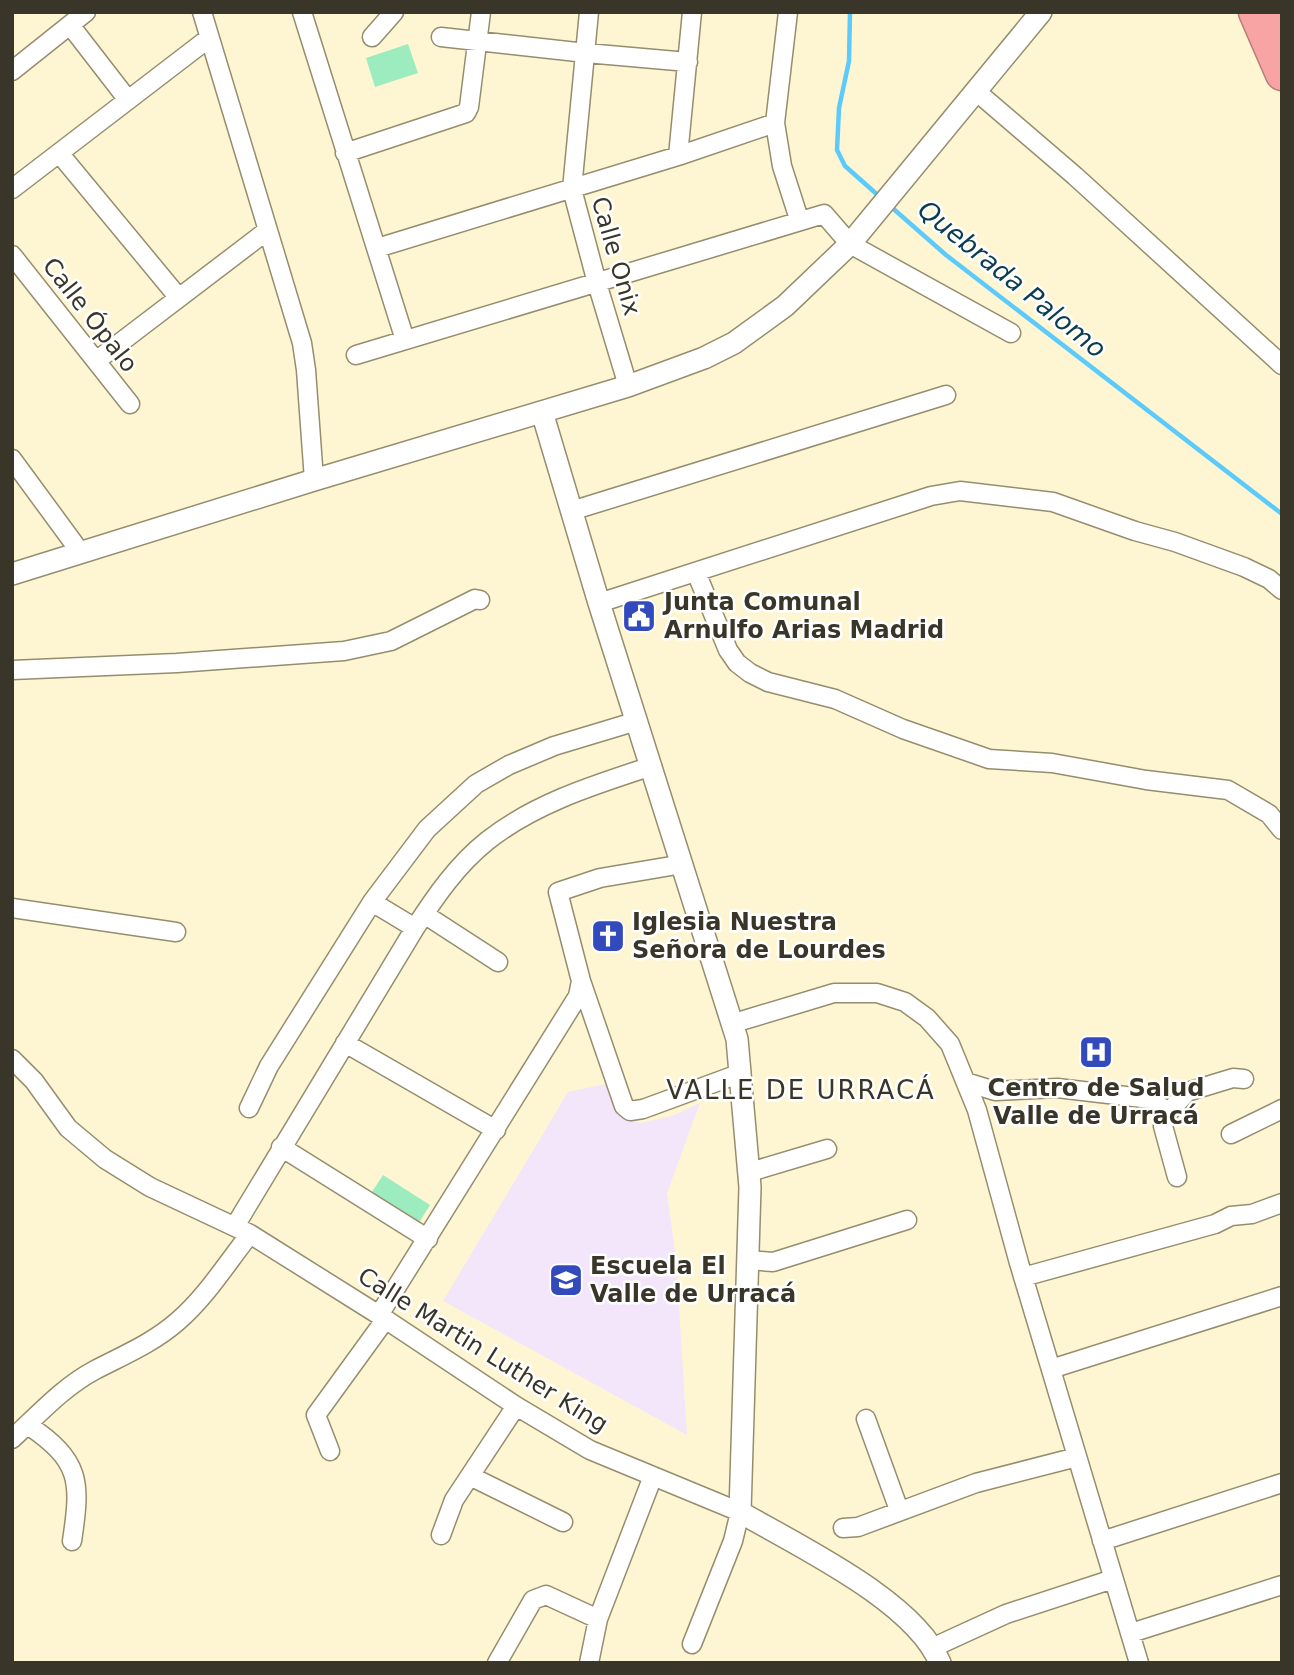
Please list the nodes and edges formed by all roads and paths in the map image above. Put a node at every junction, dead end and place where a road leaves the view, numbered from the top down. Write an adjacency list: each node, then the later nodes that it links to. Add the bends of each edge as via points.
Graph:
1 (86, 12): 13 (street)
2 (202, 12): 14 (street)
3 (302, 12): 26 (street)
4 (481, 12): 17 (street)
5 (589, 12): 18 (street, Calle Onix)
6 (692, 12): 19 (street)
7 (788, 12): 24 (street)
8 (1041, 12): 22 (street)
9 (1255, 12): 21 (highway)
10 (1279, 12): 12 (highway)
11 (387, 15): 15 (street)
12 (1282, 18)
13 (70, 25): 20 (street); 23 (street)
14 (209, 37): 23 (street); 31 (street)
15 (372, 37)
16 (442, 37): 17 (street)
17 (479, 41): 18 (street); 26 (street, via 466,113)
18 (586, 54): 19 (street); 29 (street, Calle Onix)
19 (688, 62): 27 (street)
20 (12, 71)
21 (1282, 74)
22 (977, 92): 32 (street); 41 (street)
23 (128, 100): 25 (street)
24 (775, 123): 27 (street); 30 (street, via 782,166)
25 (60, 153): 28 (street); 36 (street)
26 (345, 153): 33 (street)
27 (678, 156): 29 (street)
28 (12, 189)
29 (572, 189): 33 (street); 35 (street, Calle Onix)
30 (799, 219): 32 (street, via 824,214); 35 (street)
31 (268, 230): 36 (street); 47 (street, via 302,343)
32 (849, 244): 37 (street); 42 (street, via 752,332 704,358)
33 (377, 248): 38 (street)
34 (12, 255): 40 (street, Calle Ópalo)
35 (597, 283): 38 (street); 42 (street, Calle Onix)
36 (179, 298): 40 (street)
37 (1011, 333)
38 (405, 340): 39 (street)
39 (356, 355)
40 (96, 361): 44 (street, Calle Ópalo)
41 (1282, 365)
42 (628, 386): 45 (street)
43 (946, 395): 48 (street)
44 (130, 404)
45 (542, 412): 47 (street); 48 (street)
46 (12, 459): 49 (street)
47 (314, 480): 49 (street)
48 (571, 511): 54 (street)
49 (82, 553): 51 (street)
50 (696, 572): 52 (street, via 960,491 1053,502 1232,563 1269,579); 54 (street); 58 (street, via 727,650 744,668 768,682 835,699 973,755 1228,790)
51 (12, 574)
52 (1282, 590)
53 (480, 600): 55 (street, via 391,641 344,651)
54 (599, 603): 56 (street)
55 (12, 670)
56 (637, 721): 57 (street); 61 (street, via 554,746 476,784 427,829)
57 (652, 766): 60 (street); 63 (street, via 585,788 519,819 485,842)
58 (1275, 810): 59 (street)
59 (1282, 830)
60 (683, 864): 66 (street, via 600,878 558,892); 67 (street)
61 (372, 902): 63 (street); 73 (street, via 269,1066)
62 (12, 908): 64 (street)
63 (419, 921): 65 (street); 68 (street)
64 (176, 932)
65 (498, 962)
66 (580, 981): 70 (street, via 624,1106 630,1111); 76 (street, via 578,996)
67 (734, 1023): 70 (street); 72 (street, via 834,993 877,993 905,1002 927,1018 950,1044)
68 (345, 1042): 76 (street); 78 (street)
69 (12, 1059): 84 (street, Calle Martin Luther King, via 68,1128 105,1159 150,1187)
70 (741, 1073): 80 (street)
71 (1244, 1079): 75 (street, via 1187,1092)
72 (966, 1082): 75 (street, via 995,1091 1057,1088 1152,1099); 87 (street)
73 (249, 1108)
74 (1282, 1110): 77 (street)
75 (1168, 1113): 81 (street, via 1163,1126)
76 (496, 1130): 85 (street)
77 (1231, 1133)
78 (281, 1147): 84 (street); 85 (street)
79 (827, 1149): 80 (street)
80 (750, 1171): 86 (street)
81 (1178, 1177)
82 (1282, 1203): 87 (street)
83 (907, 1220): 86 (street, via 774,1262)
84 (242, 1230): 89 (street, Calle Martin Luther King); 93 (street, via 195,1304 178,1321 148,1345 93,1371)
85 (428, 1239): 89 (street)
86 (748, 1260): 101 (street)
87 (1023, 1277): 90 (street)
88 (1282, 1296): 90 (street)
89 (382, 1317): 91 (street, Calle Martin Luther King); 95 (street, via 316,1415)
90 (1051, 1369): 96 (street)
91 (516, 1406): 97 (street); 98 (street, Calle Martin Luther King, via 590,1450)
92 (866, 1419): 100 (street)
93 (28, 1425): 94 (street); 105 (street, via 50,1440 69,1462 77,1506)
94 (12, 1439)
95 (330, 1451)
96 (1077, 1457): 100 (street, via 976,1483); 106 (street)
97 (470, 1476): 102 (street); 104 (street, via 454,1500)
98 (653, 1476): 101 (street, Calle Martin Luther King); 109 (street)
99 (1282, 1483): 106 (street)
100 (899, 1510): 103 (street, via 858,1527)
101 (740, 1513): 111 (street); 112 (street, Calle Martin Luther King, via 863,1584 913,1623)
102 (563, 1522)
103 (843, 1528)
104 (441, 1535)
105 (72, 1541)
106 (1102, 1541): 107 (street)
107 (1113, 1579): 110 (street); 112 (street, via 1006,1615)
108 (1282, 1585): 110 (street)
109 (598, 1619): 113 (street, via 546,1595 539,1597); 114 (street)
110 (1130, 1633): 115 (street)
111 (692, 1644)
112 (937, 1655)
113 (497, 1663)
114 (589, 1663)
115 (1139, 1663)

